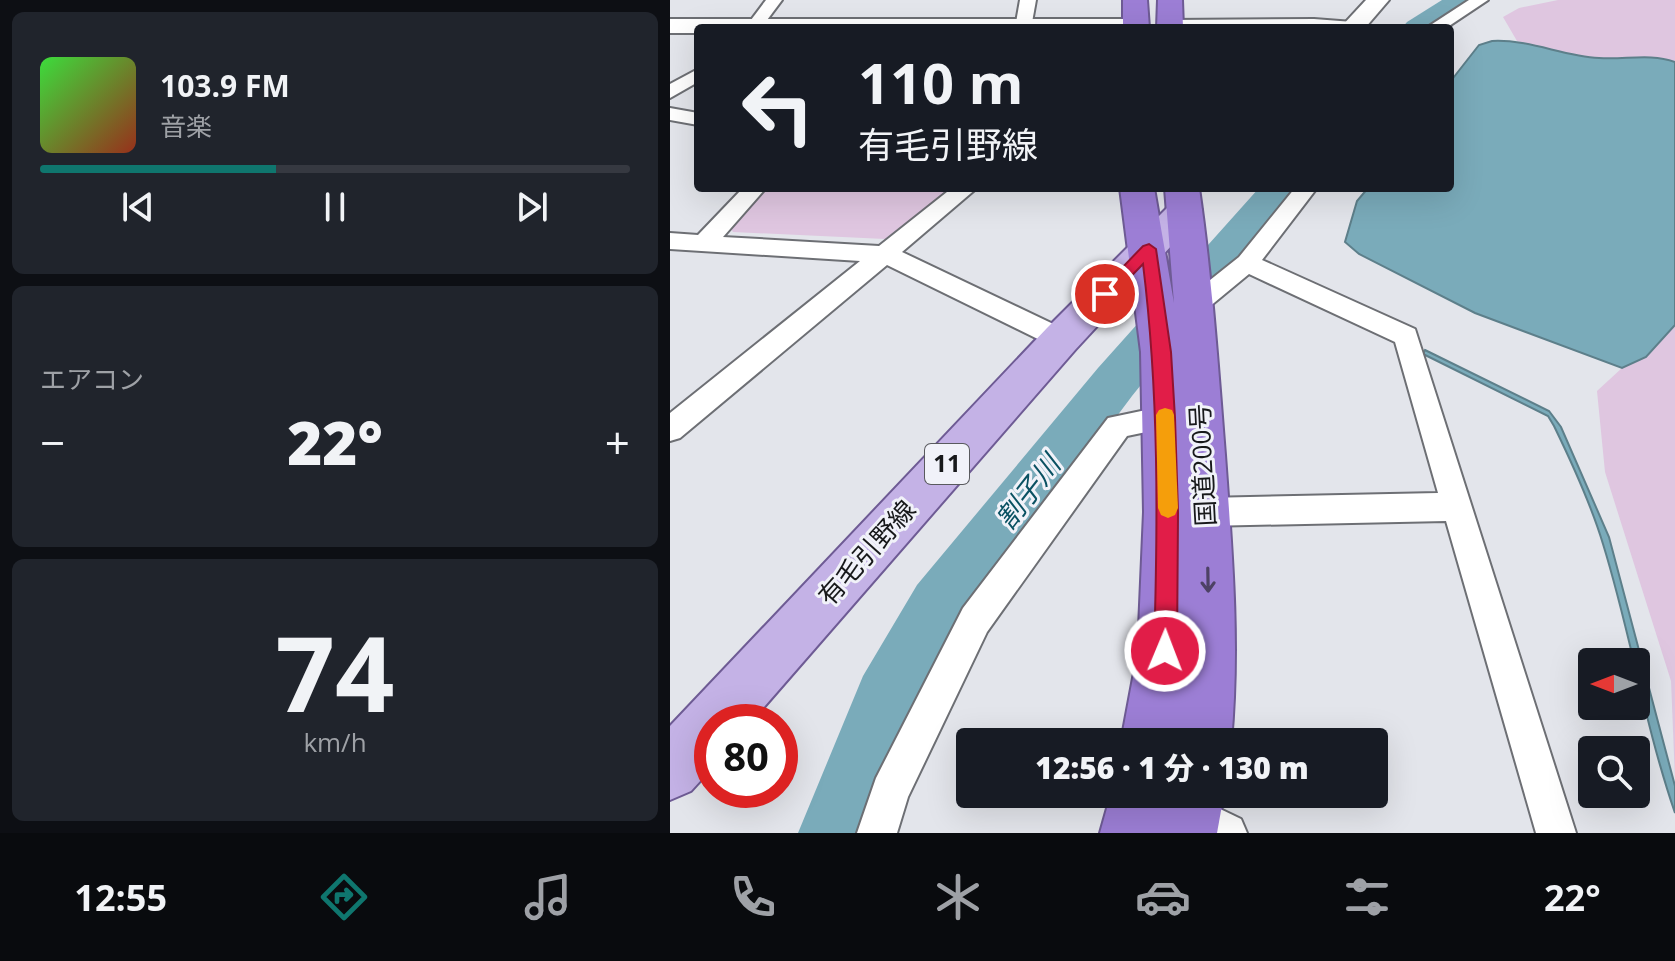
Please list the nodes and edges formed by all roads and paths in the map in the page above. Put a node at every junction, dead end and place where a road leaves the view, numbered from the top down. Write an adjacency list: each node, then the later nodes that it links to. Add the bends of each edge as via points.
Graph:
1 (774, 0): 9 (street)
2 (1028, 0): 10 (street)
3 (1378, 0): 14 (street)
4 (1480, 0): 5 (street)
5 (1452, 6): 15 (street)
6 (1326, 12): 13 (street)
7 (1136, 13): 11 (street)
8 (1170, 13): 12 (street)
9 (756, 24)
10 (1024, 24)
11 (1047, 24)
12 (1314, 24)
13 (1347, 24)
14 (1355, 24)
15 (1437, 24)
16 (670, 26): 17 (street)
17 (694, 26)
18 (694, 77): 19 (street)
19 (670, 92)
20 (670, 114): 21 (street)
21 (694, 118)
22 (751, 192): 28 (street)
23 (961, 192): 29 (street)
24 (1141, 192): 26 (highway, 国道200号)
25 (1303, 192): 30 (street)
26 (1177, 225): 31 (highway, 国道200号); 32 (main road, 有毛引野線 / 11); 33 (highway, 国道200号, via 1162,352)
27 (670, 241): 28 (street)
28 (704, 243): 29 (street)
29 (887, 255): 32 (street); 34 (street)
30 (1247, 263): 31 (street); 35 (street, via 1406,336)
31 (1194, 306): 36 (highway, 国道200号)
32 (1061, 339): 37 (main road, 有毛引野線 / 11)
33 (1165, 418): 38 (highway, 国道200号, via 1165,651); 43 (street, via 1118,426 975,620 890,792)
34 (670, 429)
35 (1457, 507): 36 (street); 45 (street)
36 (1205, 512): 39 (highway, 国道200号, one-way to 39, via 1209,636)
37 (730, 704)
38 (1153, 728)
39 (1202, 728)
40 (694, 744): 41 (main road, 有毛引野線 / 11)
41 (670, 770)
42 (1187, 814): 44 (highway)
43 (877, 833)
44 (1132, 833)
45 (1556, 833)

